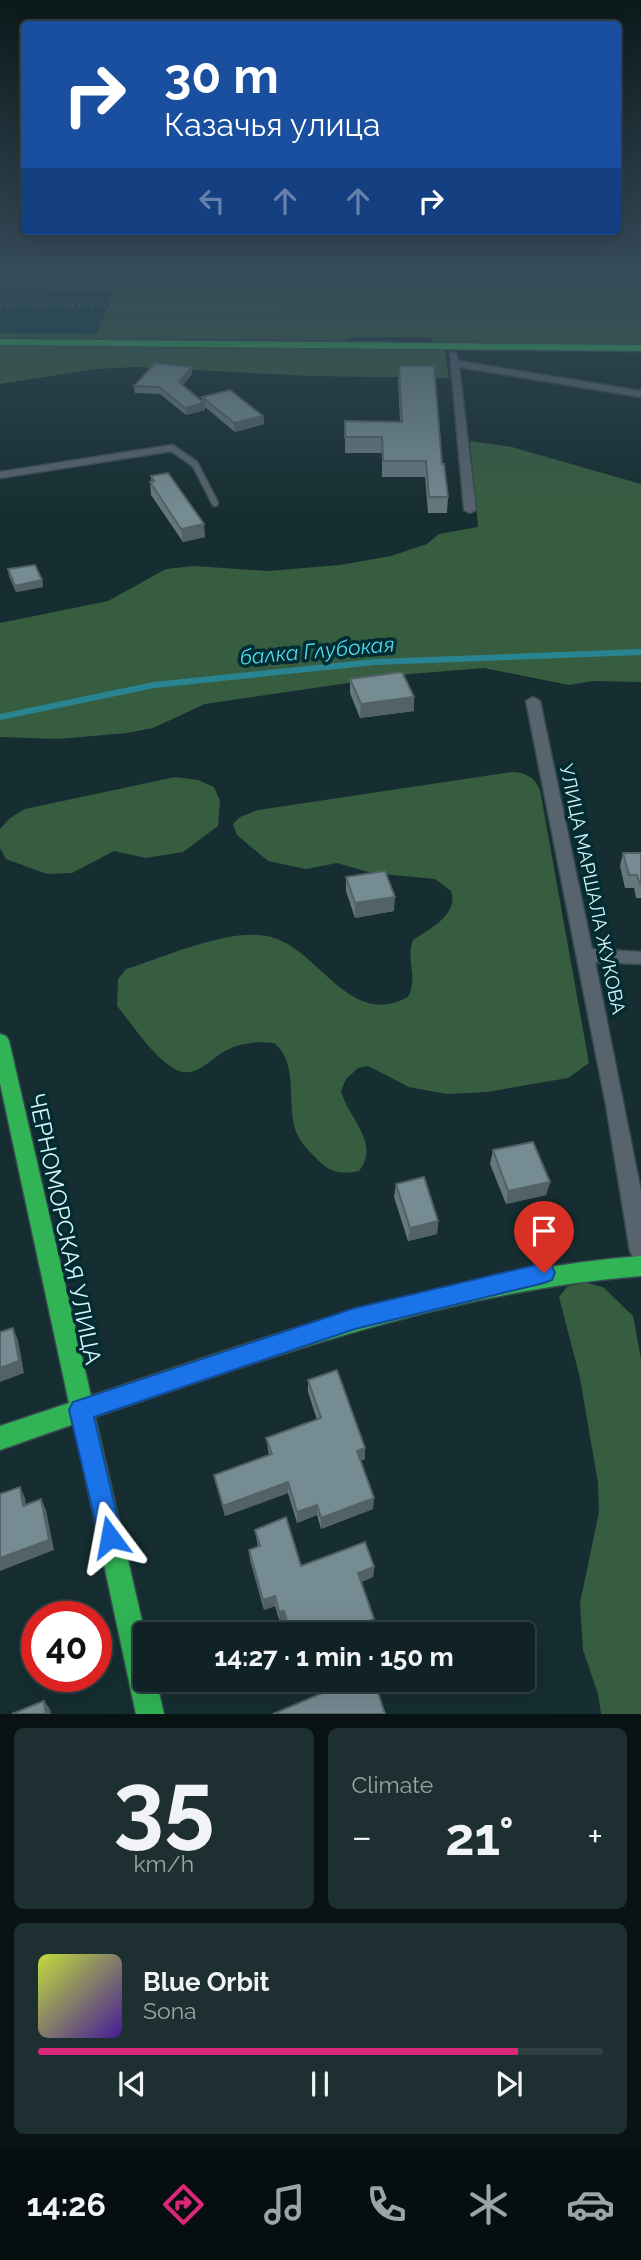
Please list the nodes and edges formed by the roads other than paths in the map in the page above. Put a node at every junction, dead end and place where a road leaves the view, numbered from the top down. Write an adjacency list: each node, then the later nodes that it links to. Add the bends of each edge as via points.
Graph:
1 (415, 353): 3 (main road)
2 (485, 353): 3 (main road)
3 (453, 354): 4 (street); 7 (street)
4 (641, 394)
5 (0, 475): 6 (lane, via 172,448 195,464)
6 (215, 503)
7 (470, 510)
8 (533, 701): 9 (street, УЛИЦА МАРШАЛА ЖУКОВА)
9 (585, 955): 10 (street); 12 (street, УЛИЦА МАРШАЛА ЖУКОВА)
10 (641, 958)
11 (0, 1041): 14 (main road, ЧЕРНОМОРСКАЯ УЛИЦА)
12 (641, 1251)
13 (641, 1266): 14 (main road, via 524,1276 355,1318)
14 (81, 1410): 15 (main road); 16 (main road, ЧЕРНОМОРСКАЯ УЛИЦА)
15 (0, 1438)
16 (150, 1714)

